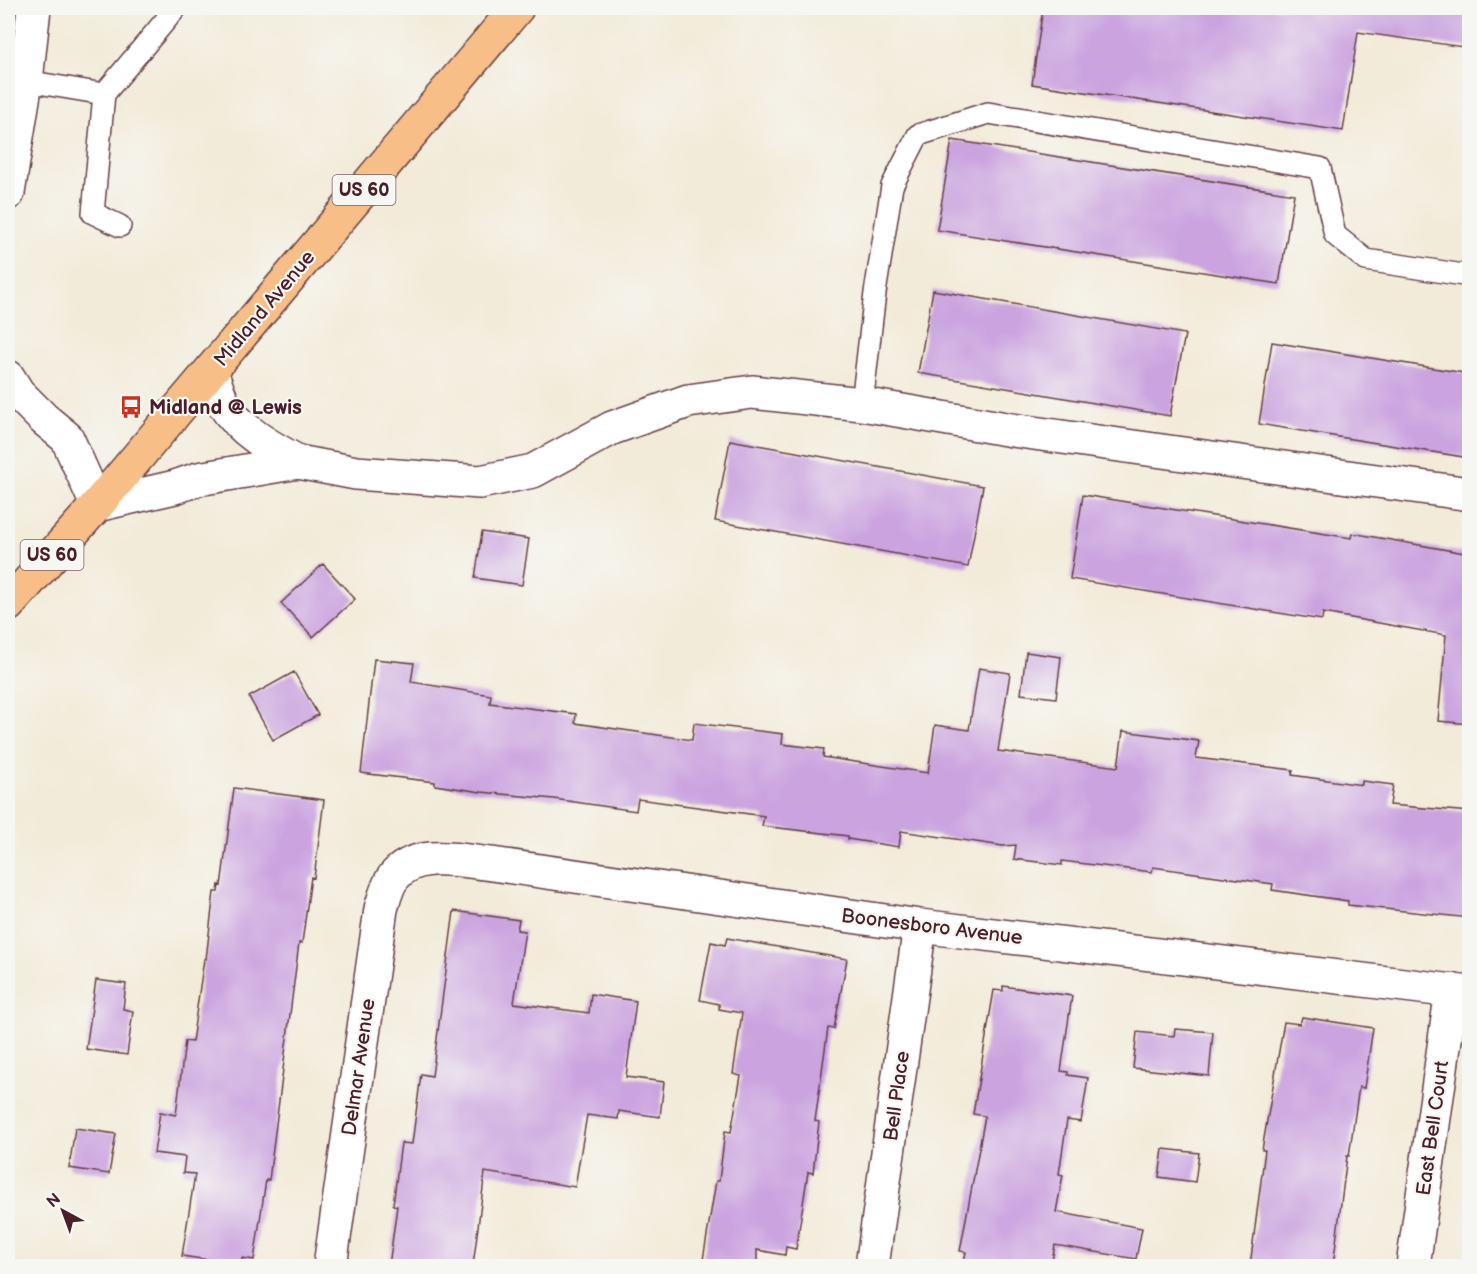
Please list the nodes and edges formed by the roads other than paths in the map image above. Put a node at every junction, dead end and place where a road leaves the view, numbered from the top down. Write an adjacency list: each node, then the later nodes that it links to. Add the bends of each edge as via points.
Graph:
1 (34, 8): 4 (street)
2 (176, 8): 5 (lane)
3 (517, 8): 9 (main road, Midland Avenue / US 60)
4 (26, 81): 5 (lane); 6 (street)
5 (104, 94): 7 (lane, via 93,213)
6 (8, 193)
7 (120, 226)
8 (1470, 276): 11 (lane, via 1366,260 1335,235 1320,168 988,113 918,135 892,186)
9 (211, 372): 12 (street, via 223,403 236,418 260,441); 14 (main road, Midland Avenue / US 60)
10 (8, 377): 14 (street, via 25,399 67,438)
11 (862, 404): 12 (street, via 752,392 688,401 612,428 533,471 480,482 356,473); 13 (street, via 1012,430)
12 (298, 462): 14 (street, via 198,479)
13 (1470, 494)
14 (97, 506): 15 (main road, Midland Avenue / US 60)
15 (8, 605)
16 (399, 871): 17 (street, Boonesboro Avenue, via 421,860 492,864); 19 (street, Delmar Avenue, via 381,909)
17 (920, 926): 18 (street, Boonesboro Avenue); 20 (street, Bell Place)
18 (1461, 992): 21 (street, East Bell Court)
19 (330, 1266)
20 (872, 1266)
21 (1413, 1266)

